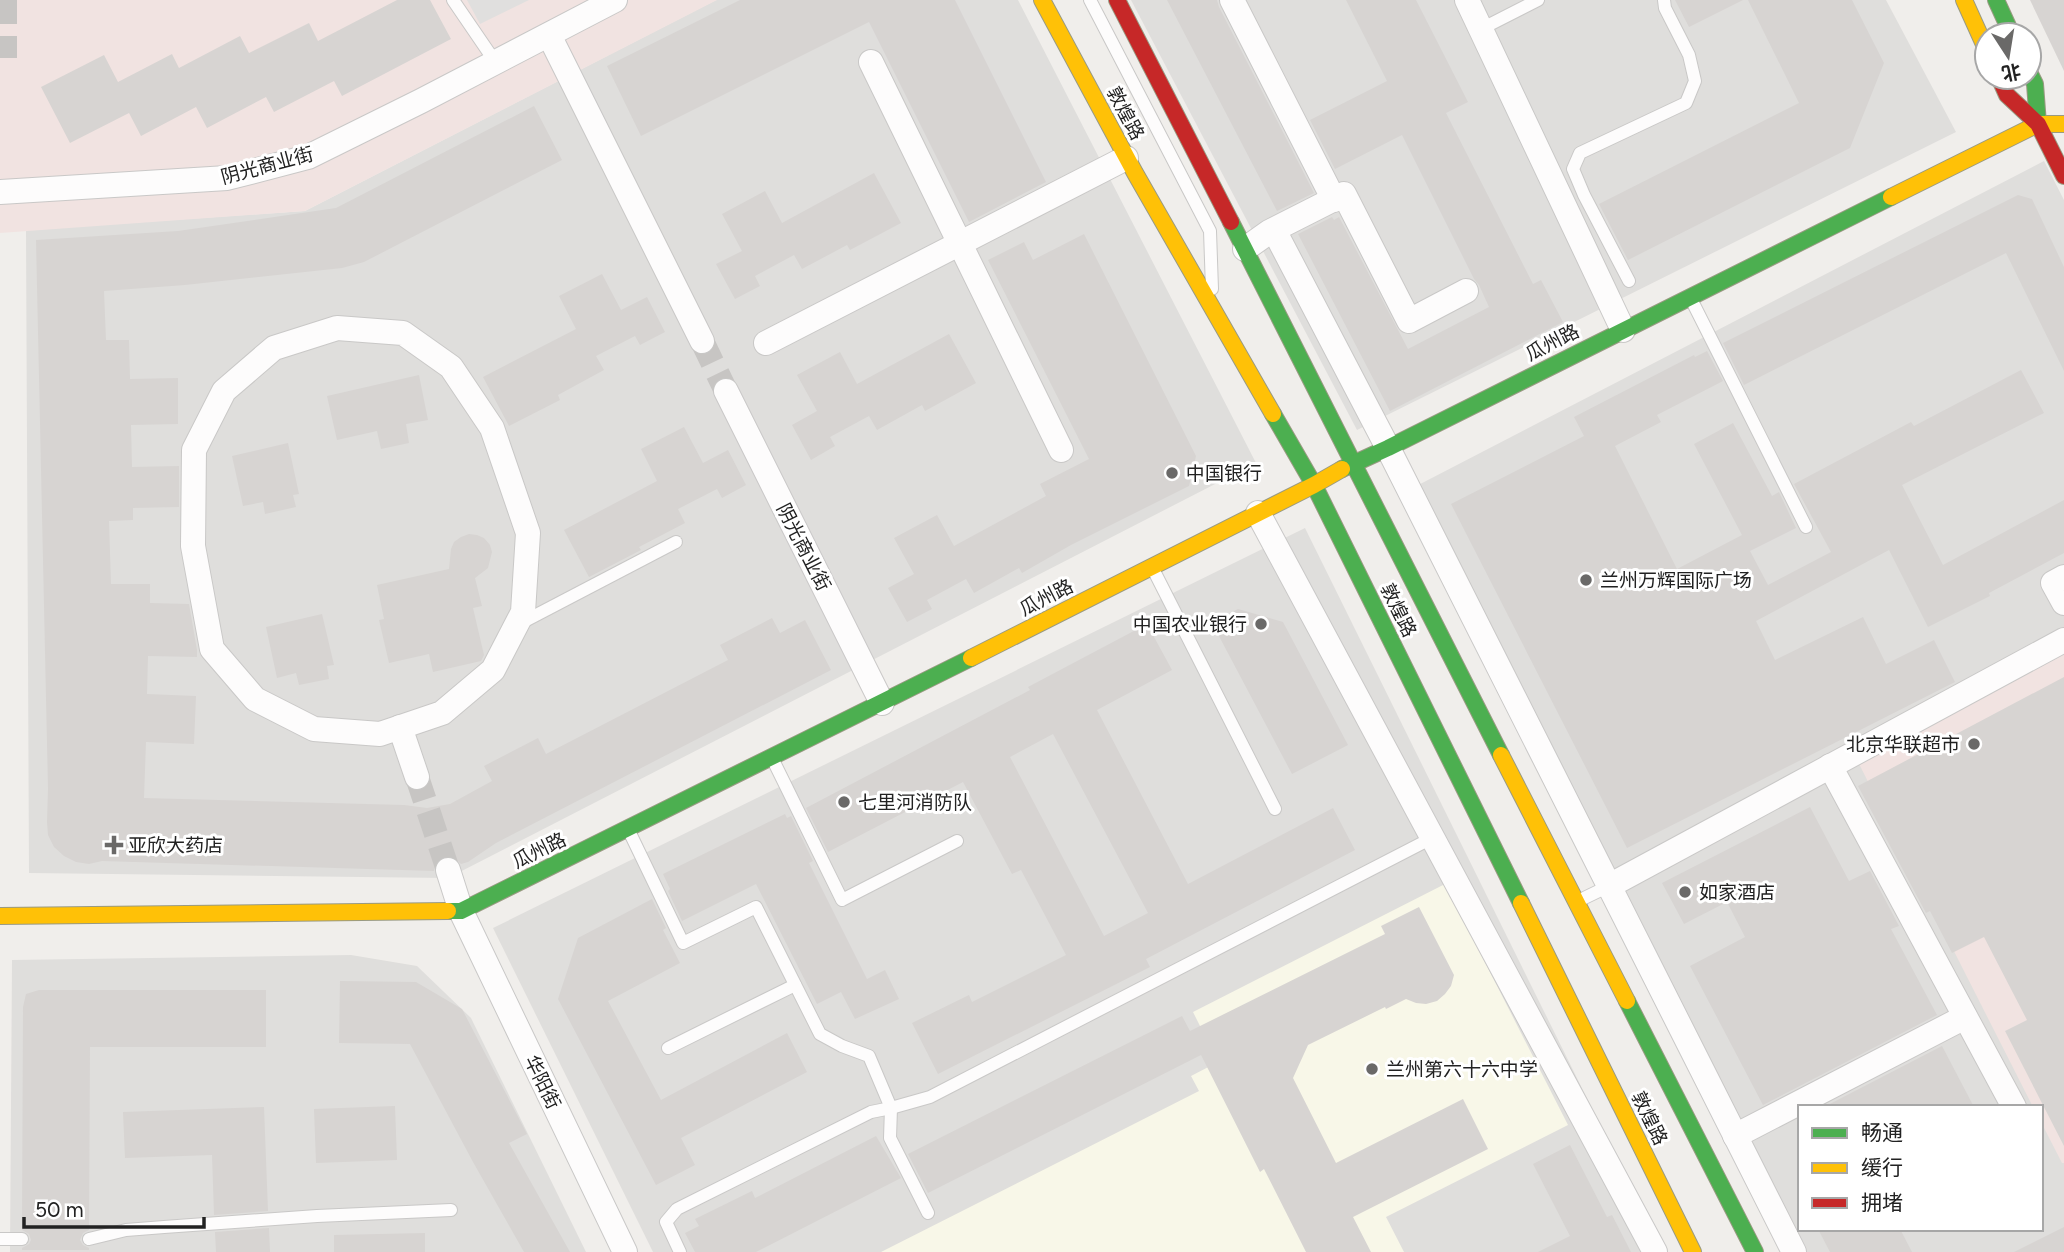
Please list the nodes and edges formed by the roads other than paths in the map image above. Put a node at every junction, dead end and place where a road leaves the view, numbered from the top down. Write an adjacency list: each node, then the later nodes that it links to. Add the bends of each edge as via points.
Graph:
1 (453, 0): 17 (lane)
2 (615, 0): 15 (street, 阴光商业街)
3 (1042, 0): 22 (main road, 敦煌路)
4 (1090, 0): 32 (lane, via 1210,230)
5 (1117, 0): 28 (main road, 敦煌路)
6 (1232, 0): 25 (street)
7 (1467, 0): 14 (street)
8 (1538, 0): 14 (lane)
9 (1664, 0): 29 (lane, via 1689,55 1695,81 1686,103 1580,153 1573,169)
10 (1964, 0): 12 (main road)
11 (1996, 0): 13 (main road)
12 (1973, 21)
13 (2006, 21)
14 (1480, 29): 33 (street)
15 (549, 35): 17 (street, 阴光商业街); 34 (street)
16 (871, 62): 27 (street)
17 (496, 63): 24 (street, 阴光商业街, via 308,157 227,178)
18 (2006, 91): 20 (main road)
19 (2036, 91): 20 (main road)
20 (2038, 124): 21 (main road, 瓜州路); 23 (main road); 31 (main road, 瓜州路)
21 (2064, 124)
22 (1126, 158): 27 (street); 32 (main road, 敦煌路)
23 (2064, 176)
24 (0, 192)
25 (1334, 200): 26 (street); 30 (street, via 1344,194 1409,321)
26 (1274, 229): 28 (street); 37 (street)
27 (959, 243): 35 (street); 38 (street)
28 (1245, 249): 39 (main road, 敦煌路)
29 (1629, 281)
30 (1466, 291)
31 (1690, 297): 33 (main road, 瓜州路); 42 (lane)
32 (1213, 310): 40 (main road, 敦煌路)
33 (1623, 330): 37 (main road, 瓜州路)
34 (702, 341)
35 (766, 342)
36 (726, 391): 49 (street, 阴光商业街)
37 (1388, 448): 39 (main road, 瓜州路); 59 (street)
38 (1061, 450)
39 (1352, 463): 40 (main road, 瓜州路); 60 (main road, 敦煌路)
40 (1314, 485): 41 (main road, 瓜州路); 77 (main road, 敦煌路)
41 (1258, 513): 44 (main road, 瓜州路); 56 (street)
42 (1806, 527)
43 (676, 542): 47 (lane)
44 (1152, 566): 49 (main road, 瓜州路); 54 (lane)
45 (2064, 577): 46 (street, via 2053,583)
46 (2064, 603)
47 (516, 625): 50 (street, via 493,670 442,713); 50 (street, via 523,612 528,533 492,428 451,367 403,333 337,328 274,348 224,391 194,450 193,546 212,649 255,699 314,729 380,734)
48 (2064, 640): 52 (street)
49 (882, 703): 51 (main road, 瓜州路)
50 (400, 727): 53 (street)
51 (772, 758): 55 (main road, 瓜州路); 57 (lane, via 842,900)
52 (1830, 766): 59 (street); 64 (street)
53 (416, 777)
54 (1275, 809)
55 (628, 829): 61 (main road, 瓜州路); 63 (lane, via 683,943 756,907)
56 (1432, 838): 67 (lane, via 930,1097); 76 (street)
57 (957, 841)
58 (448, 870): 61 (street, 华阳街)
59 (1609, 886): 60 (lane); 68 (street)
60 (1576, 902): 78 (main road, 敦煌路)
61 (461, 911): 62 (main road, 瓜州路); 74 (street, 华阳街)
62 (0, 916)
63 (795, 985): 65 (lane); 67 (lane, via 820,1034 869,1056)
64 (1965, 1017): 66 (street); 68 (street)
65 (668, 1048)
66 (2013, 1105)
67 (891, 1108): 70 (lane, via 890,1138); 75 (lane, via 871,1112 677,1209 666,1222)
68 (1735, 1136): 79 (street)
69 (451, 1210): 73 (lane, via 126,1230)
70 (928, 1213)
71 (0, 1239): 72 (lane)
72 (22, 1239)
73 (89, 1240)
74 (625, 1252)
75 (680, 1252)
76 (1655, 1252)
77 (1693, 1252)
78 (1755, 1252)
79 (1794, 1252)

